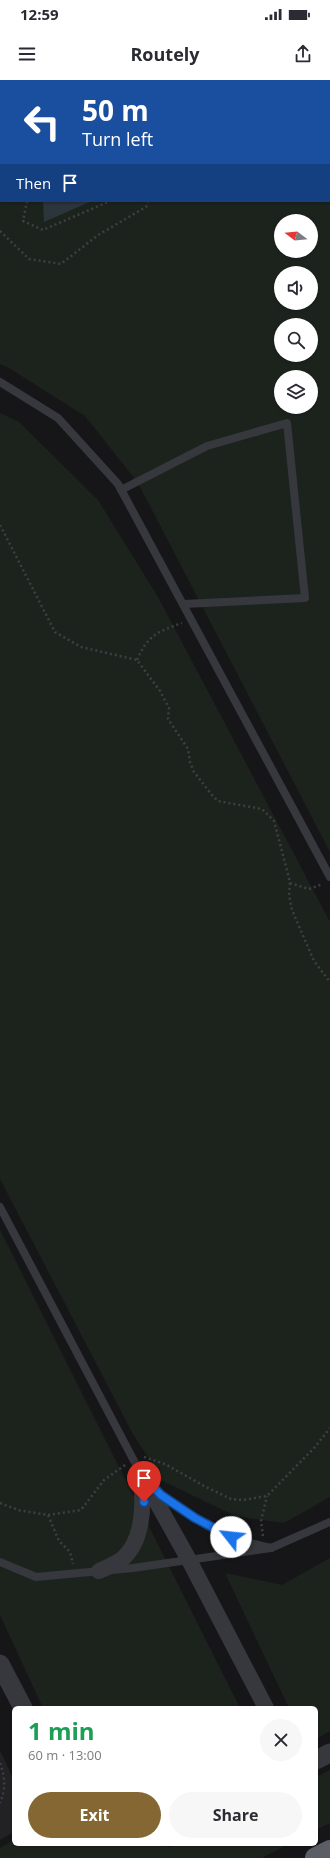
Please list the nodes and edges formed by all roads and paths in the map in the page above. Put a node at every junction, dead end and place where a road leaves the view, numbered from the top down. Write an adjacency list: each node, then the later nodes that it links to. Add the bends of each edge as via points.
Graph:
1 (27, 202): 2 (path, via 23,221 43,230)
2 (108, 202)
3 (148, 202): 4 (path, via 146,207 98,236 61,264 30,259)
4 (0, 231)
5 (0, 382): 6 (lane, via 58,418)
6 (121, 490): 8 (lane); 8 (lane, via 207,446 287,423 305,598)
7 (0, 525): 10 (path, via 55,632 81,647)
8 (184, 604): 9 (lane)
9 (192, 620): 10 (path, via 155,634 142,648); 11 (lane)
10 (137, 660): 12 (path, via 160,691 168,708 168,719 188,749 194,772 212,795 218,801 262,809 274,821)
11 (327, 880): 12 (path, via 309,889)
12 (290, 882): 13 (path, via 292,910 314,960)
13 (330, 982)
14 (0, 1207): 16 (lane)
15 (330, 1428): 18 (path)
16 (133, 1459): 17 (lane); 18 (path, via 145,1457 165,1464 231,1499); 20 (path, via 104,1480 81,1510)
17 (141, 1474): 22 (lane, via 161,1495 195,1518 231,1537); 23 (street); 25 (street, via 144,1502 133,1545 122,1559)
18 (267, 1496): 22 (path, via 261,1521)
19 (0, 1503): 20 (path, via 18,1510)
20 (48, 1515): 26 (path, via 59,1541 70,1552)
21 (330, 1522): 22 (lane)
22 (267, 1547): 23 (lane)
23 (189, 1560): 25 (lane); 29 (street)
24 (0, 1562): 26 (lane, via 36,1577)
25 (99, 1571): 26 (lane)
26 (76, 1574)
27 (0, 1664): 28 (street)
28 (22, 1706)
29 (265, 1706)
30 (330, 1753): 31 (street)
31 (318, 1759)
32 (0, 1762): 34 (path)
33 (0, 1786): 34 (path)
34 (4, 1787): 35 (path)
35 (0, 1803)
36 (330, 1851): 37 (highway)
37 (316, 1858)

